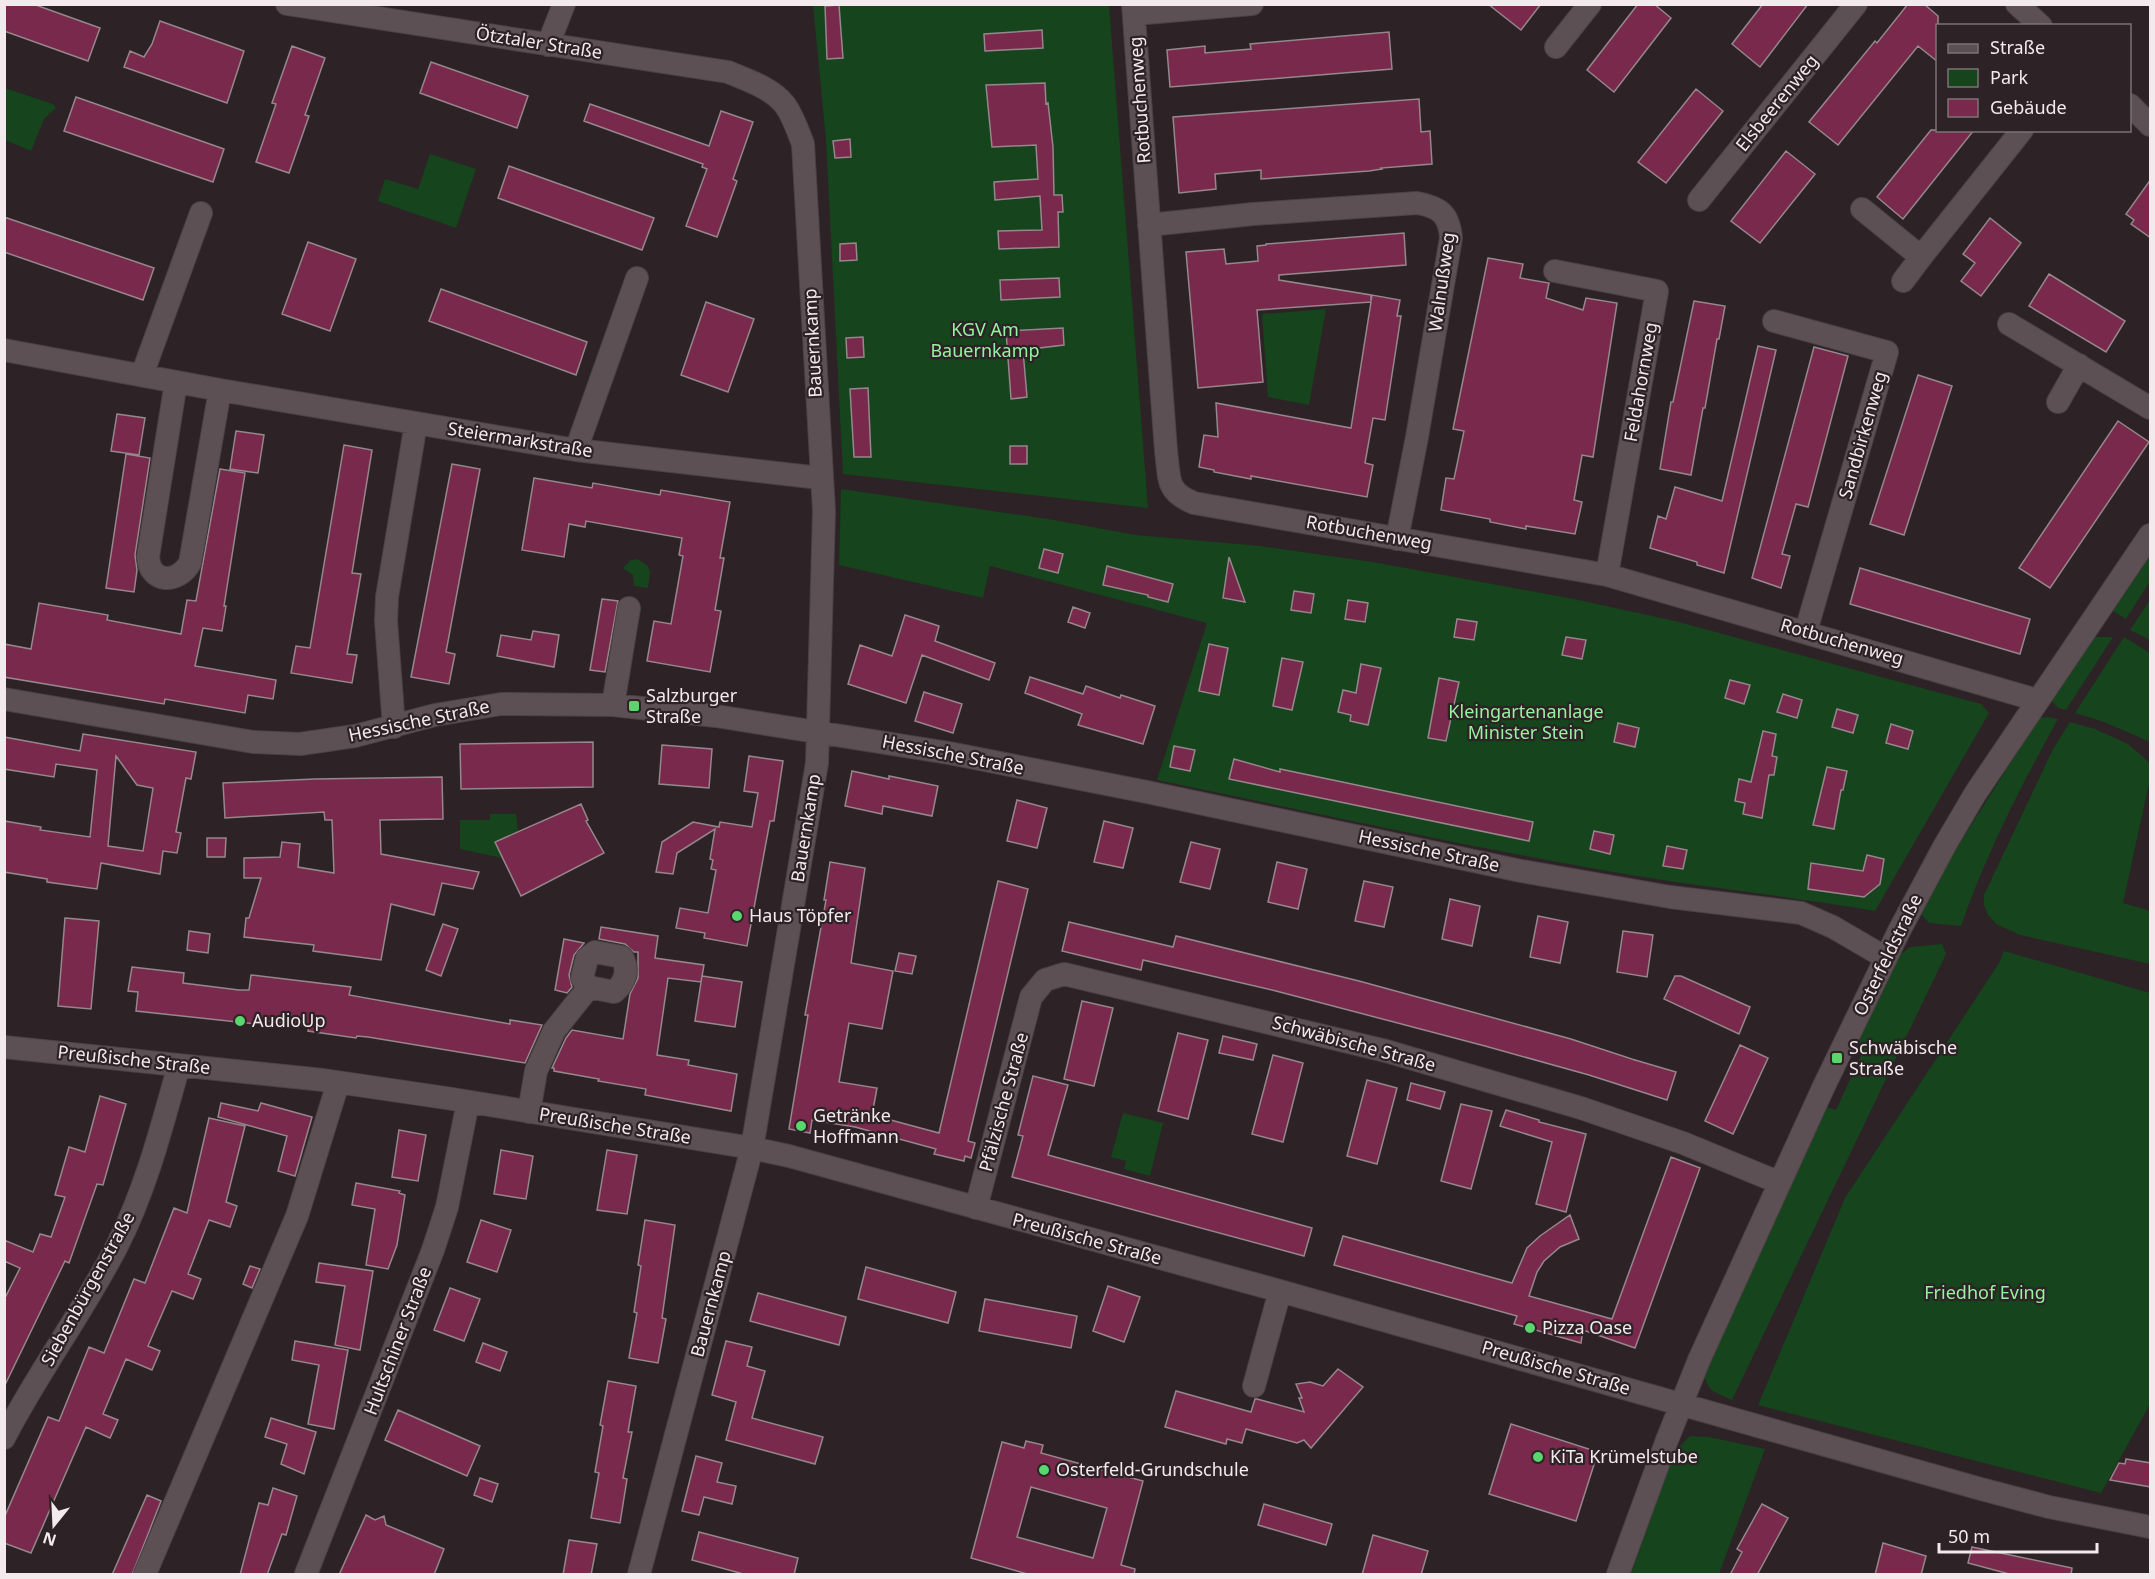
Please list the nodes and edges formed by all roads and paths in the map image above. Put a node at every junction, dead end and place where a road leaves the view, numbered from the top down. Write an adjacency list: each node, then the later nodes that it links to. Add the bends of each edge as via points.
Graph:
1 (287, 4): 9 (street, Ötztaler Straße)
2 (564, 4): 9 (street)
3 (1252, 4): 7 (street)
4 (1590, 4): 10 (street)
5 (1856, 4): 15 (street, Elsbeerenweg)
6 (2017, 4): 8 (street)
7 (1133, 9): 18 (street, Rotbuchenweg)
8 (2039, 24)
9 (548, 45): 11 (street, Ötztaler Straße, via 728,72 760,85)
10 (1556, 47)
11 (784, 103): 34 (street, Bauernkamp, via 802,144)
12 (2131, 106): 13 (street)
13 (2151, 125)
14 (2020, 132): 19 (street)
15 (1699, 200)
16 (1862, 209): 19 (street)
17 (201, 213): 27 (street)
18 (1149, 225): 36 (street, Rotbuchenweg, via 1166,451 1172,487 1178,496 1194,503); 36 (street, Walnußweg, via 1417,203 1432,206 1443,214 1450,224 1451,238)
19 (1921, 257): 22 (street)
20 (1555, 271): 37 (street, Feldahornweg, via 1657,291)
21 (637, 278): 33 (street)
22 (1903, 281)
23 (1774, 321): 39 (street, Sandbirkenweg, via 1887,352)
24 (2009, 324): 26 (street)
25 (4, 350): 27 (street, Steiermarkstraße)
26 (2079, 365): 30 (street); 31 (street)
27 (142, 375): 28 (street, Steiermarkstraße)
28 (176, 382): 29 (street, Steiermarkstraße); 29 (street, via 148,557 155,574 166,578 186,571 190,563)
29 (220, 390): 32 (street, Steiermarkstraße)
30 (2058, 402)
31 (2151, 408)
32 (416, 423): 33 (street, Steiermarkstraße); 43 (street, via 387,597)
33 (576, 450): 34 (street, Steiermarkstraße)
34 (820, 478): 44 (street, Bauernkamp, via 824,511)
35 (2151, 535): 41 (street, Osterfeldstraße)
36 (1397, 539): 37 (street, Rotbuchenweg)
37 (1607, 575): 39 (street, Rotbuchenweg)
38 (629, 608): 42 (street)
39 (1806, 632): 41 (street, Rotbuchenweg)
40 (4, 699): 43 (street, Hessische Straße, via 253,742 300,744)
41 (2037, 700): 45 (street, Osterfeldstraße, via 1945,845)
42 (613, 705): 43 (street, Hessische Straße, via 501,704 435,715); 44 (street, Hessische Straße)
43 (394, 727)
44 (817, 731): 45 (street, Hessische Straße, via 1147,792 1521,871 1670,897 1801,913); 53 (street, Bauernkamp, via 817,763)
45 (1887, 958): 54 (street, Osterfeldstraße)
46 (589, 987): 52 (street, via 554,1032 536,1071)
47 (1031, 997): 54 (street, Schwäbische Straße, via 1046,980 1064,974 1386,1051 1581,1108 1683,1143); 55 (street, Pfälzische Straße)
48 (4, 1047): 49 (street, Preußische Straße)
49 (179, 1065): 50 (street, Preußische Straße); 59 (street, Siebenbürgenstraße, via 134,1209)
50 (338, 1083): 51 (street, Preußische Straße); 61 (street, via 297,1216)
51 (468, 1102): 52 (street, Preußische Straße); 62 (street, Hultschiner Straße, via 447,1207 433,1250)
52 (529, 1112): 53 (street, Preußische Straße)
53 (752, 1148): 55 (street, Preußische Straße); 63 (street, Bauernkamp)
54 (1780, 1183): 58 (street, Osterfeldstraße)
55 (976, 1208): 56 (street, Preußische Straße)
56 (1280, 1291): 57 (street); 58 (street, Preußische Straße)
57 (1254, 1386)
58 (1680, 1404): 60 (street, Preußische Straße, via 2049,1507); 64 (street, Osterfeldstraße)
59 (4, 1438)
60 (2151, 1527)
61 (145, 1575)
62 (306, 1575)
63 (639, 1575)
64 (1618, 1575)

